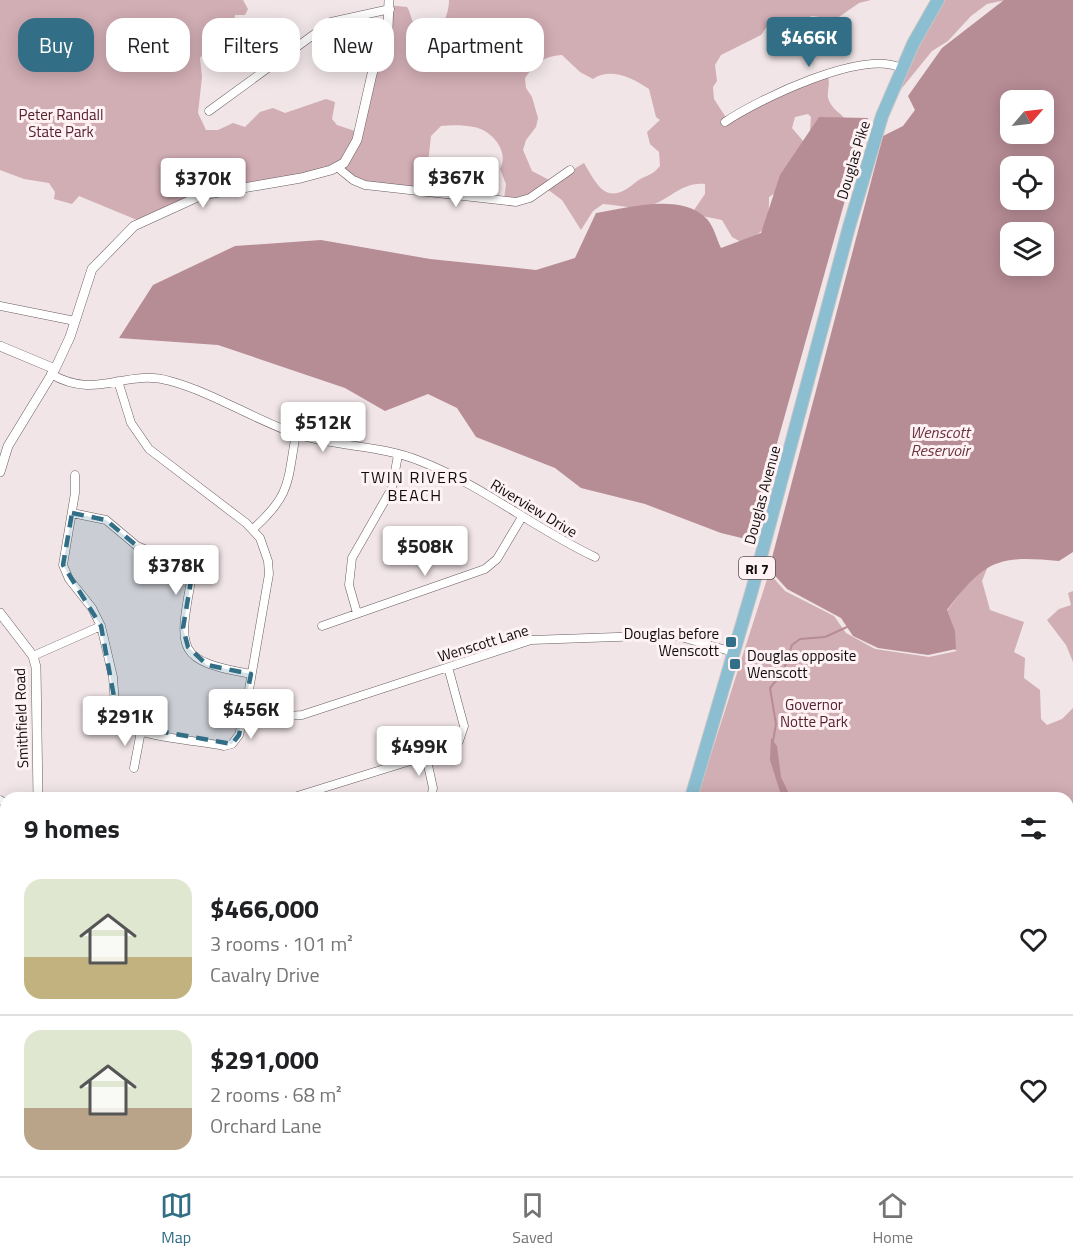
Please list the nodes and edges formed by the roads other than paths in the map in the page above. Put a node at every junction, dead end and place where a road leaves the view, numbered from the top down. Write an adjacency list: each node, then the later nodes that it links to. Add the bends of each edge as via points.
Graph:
1 (938, 0): 3 (main road, Douglas Pike / RI 7)
2 (390, 5): 4 (street, via 331,22); 6 (street, via 388,28 372,74 357,140 344,163)
3 (901, 68): 5 (street, via 872,63 818,78 764,98); 10 (main road, Douglas Pike / RI 7, via 882,116)
4 (209, 111)
5 (725, 122)
6 (337, 167): 7 (street, via 365,184 516,202 537,194); 9 (street, via 301,178 202,195 134,226 92,268)
7 (570, 170)
8 (0, 306): 9 (street)
9 (75, 321): 12 (street)
10 (820, 337): 26 (main road, Douglas Avenue / RI 7)
11 (0, 346): 12 (street)
12 (53, 371): 13 (street, Riverview Drive, via 63,381 83,387); 16 (street, via 8,446)
13 (118, 381): 14 (street, Riverview Drive, via 144,377 169,381); 20 (street, via 131,423 149,449)
14 (296, 434): 15 (street, Riverview Drive); 20 (street, via 284,493)
15 (398, 455): 19 (street, Riverview Drive, via 438,469); 23 (street, via 392,488 352,558 349,585)
16 (0, 472)
17 (75, 475): 18 (street)
18 (72, 513): 24 (street, via 63,565); 29 (street, via 106,520 137,546 184,566 191,574 183,628 188,647 207,665)
19 (522, 517): 21 (street, Riverview Drive); 23 (street, via 498,560 485,569)
20 (253, 529): 29 (street, via 265,551 269,574)
21 (595, 557)
22 (0, 613): 27 (street, Smithfield Road)
23 (357, 613): 25 (street)
24 (101, 626): 27 (street); 31 (street, via 113,677 116,719)
25 (322, 626)
26 (733, 652): 28 (street, Wenscott Lane, via 674,635 542,639); 37 (main road, Douglas Avenue / RI 7)
27 (33, 656): 34 (street, Smithfield Road)
28 (448, 667): 30 (street, Wenscott Lane, via 302,715); 32 (street, via 463,735 452,746)
29 (251, 674): 30 (street)
30 (246, 707): 31 (street, via 239,735 228,746)
31 (141, 731): 33 (street)
32 (426, 756): 35 (street); 36 (street)
33 (134, 768)
34 (38, 792)
35 (310, 792)
36 (433, 792)
37 (693, 792)

